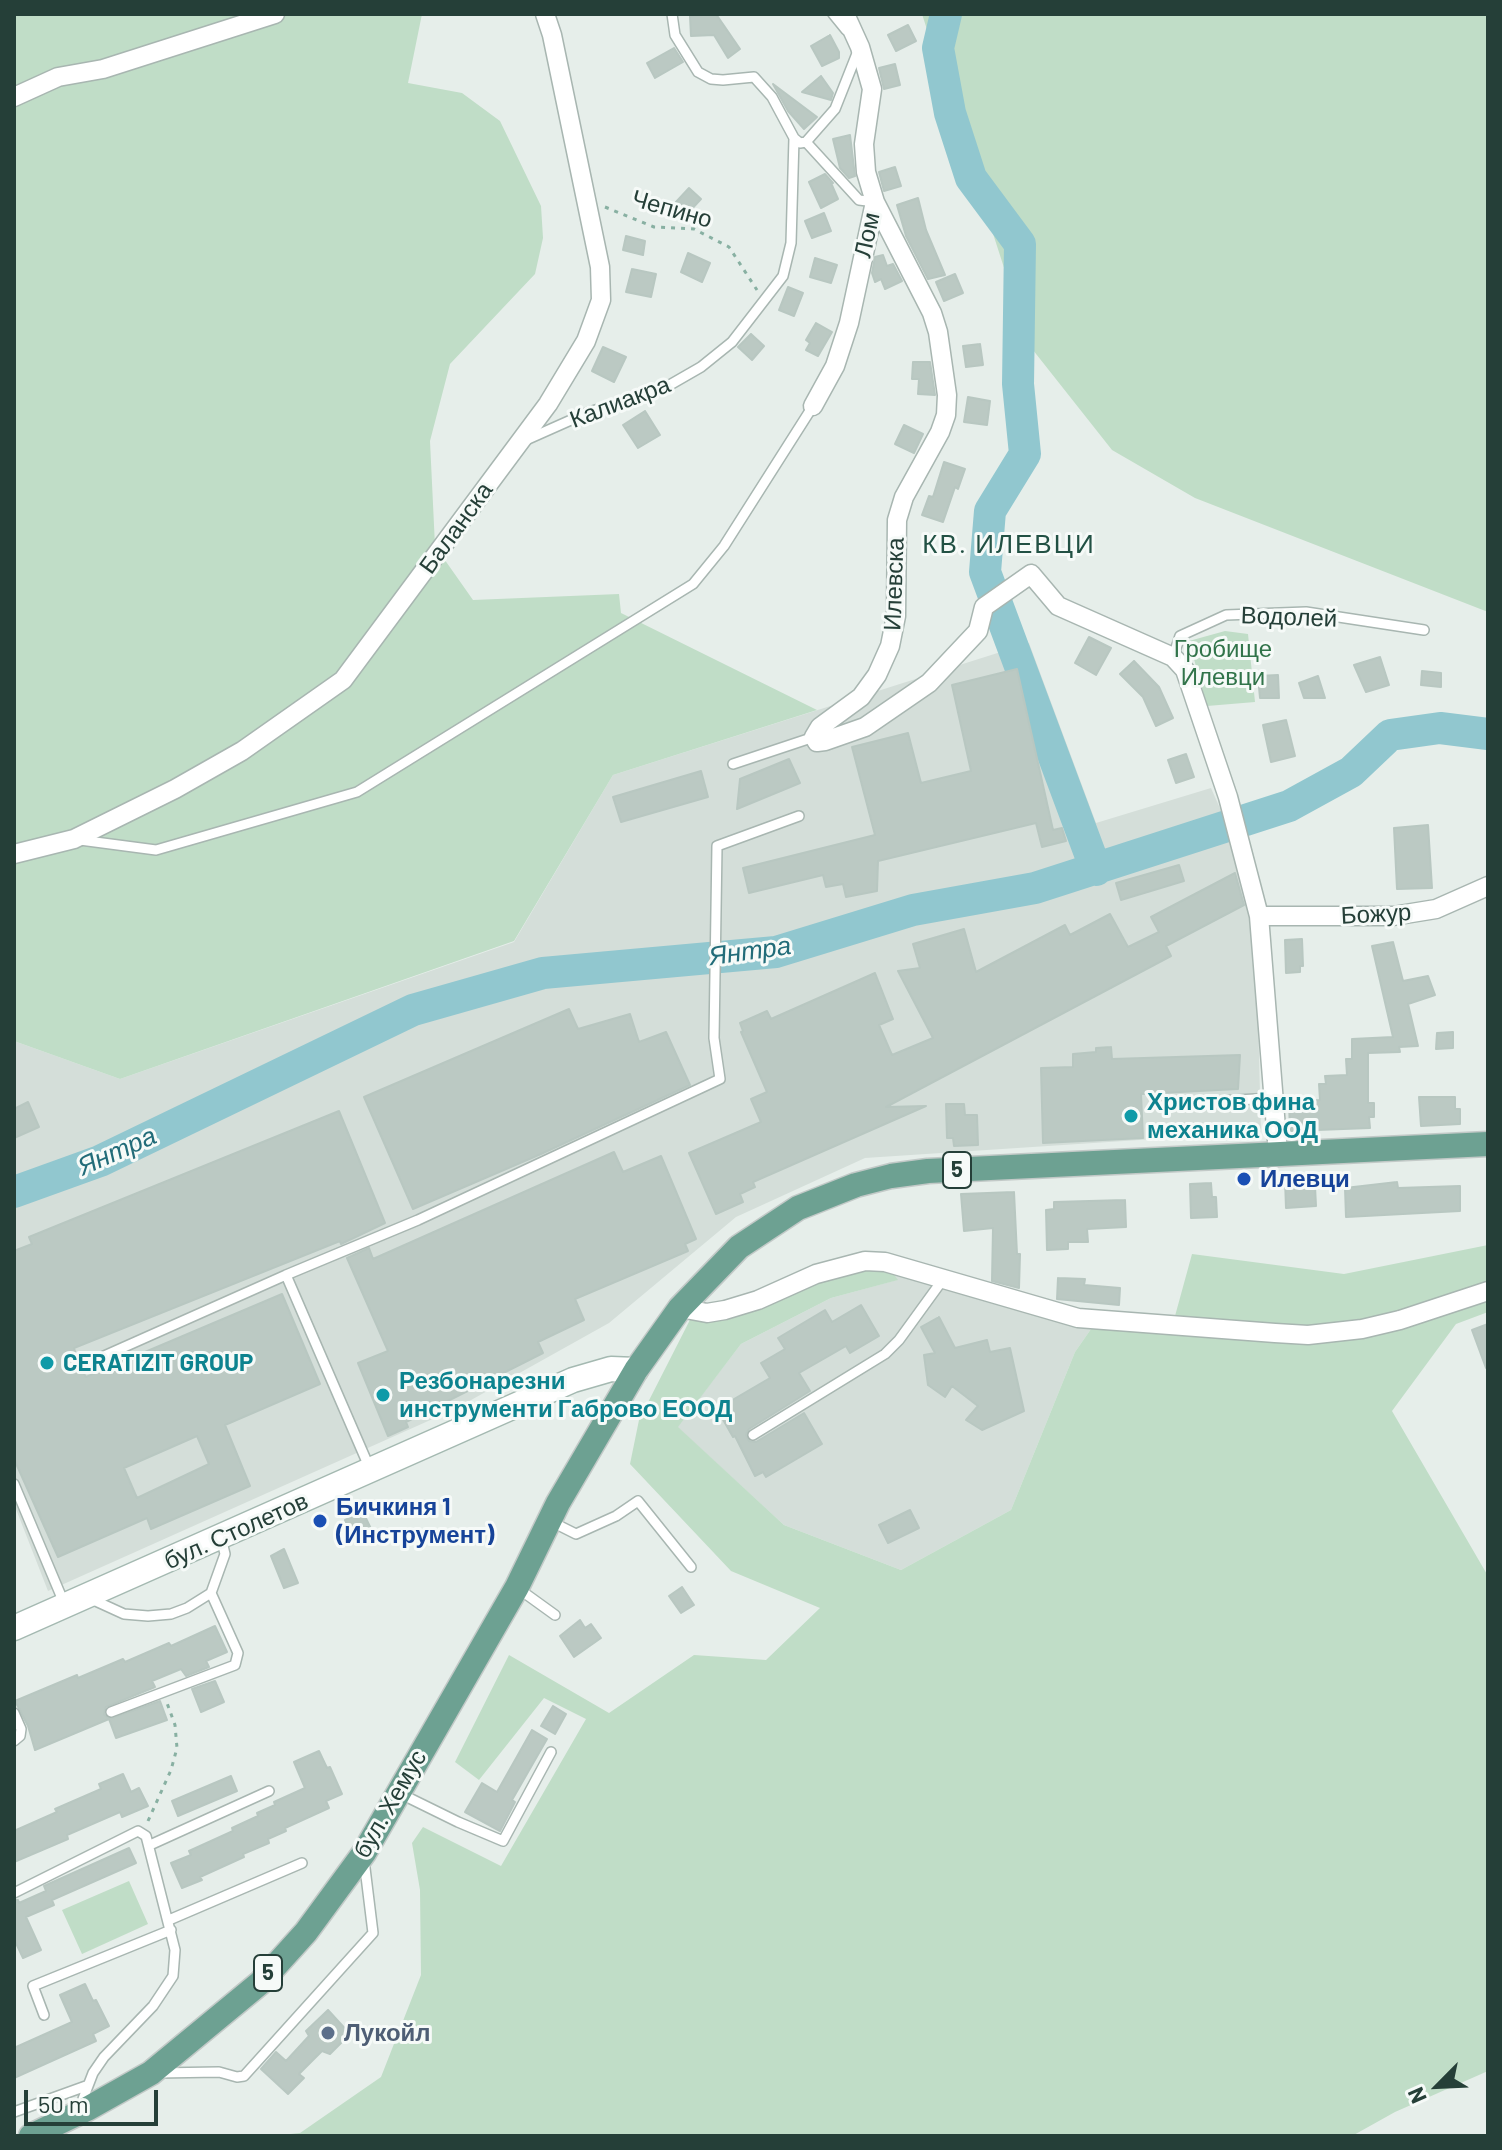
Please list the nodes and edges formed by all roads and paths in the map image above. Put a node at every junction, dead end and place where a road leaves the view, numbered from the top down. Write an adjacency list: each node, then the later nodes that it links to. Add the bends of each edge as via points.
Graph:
1 (275, 14): 7 (street, via 103,69 58,77)
2 (545, 14): 10 (street, Баланска)
3 (672, 14): 8 (lane, via 675,35 698,72 711,79 754,77 772,97)
4 (833, 14): 6 (lane)
5 (845, 14): 6 (street, Лом)
6 (860, 47): 9 (lane, via 835,109); 11 (street, Лом, via 872,89 864,144)
7 (14, 97)
8 (794, 138): 9 (lane); 12 (lane, Калиакра, via 791,243 783,276)
9 (806, 142): 11 (lane, via 859,200)
10 (586, 200): 12 (path, Чепино, via 654,227 694,229 729,247 755,283); 14 (street, Баланска, via 601,300 586,341)
11 (875, 202): 13 (street, Лом, via 849,323 835,366); 17 (street, Илевска, via 932,313 946,415 897,520 896,616 890,646 861,697)
12 (762, 305): 14 (lane, Калиакра, via 732,342 661,390 589,412)
13 (813, 406): 20 (lane, via 724,546 693,584 357,792 156,850)
14 (518, 443): 20 (street, Баланска, via 343,680 242,751)
15 (1424, 630): 16 (lane, Водолей, via 1306,612 1226,615 1180,636)
16 (1173, 657): 17 (street, via 1058,606 1031,574 984,607 978,631 929,683 865,727 825,741); 23 (street, via 1185,670 1228,797)
17 (814, 737): 18 (lane)
18 (733, 764)
19 (799, 816): 28 (lane, via 717,846 714,1038 720,1079 418,1220)
20 (74, 839): 21 (street, Баланска)
21 (14, 854)
22 (1488, 886): 23 (street, Божур, via 1436,909 1393,916)
23 (1259, 916): 24 (street)
24 (1273, 1098): 25 (lane); 27 (street)
25 (1165, 1104)
26 (1488, 1144): 27 (main road, 5)
27 (1278, 1153): 31 (main road, 5, via 928,1171 856,1185 798,1208 739,1247)
28 (286, 1275): 32 (lane); 35 (lane)
29 (944, 1278): 30 (street, via 1078,1318 1308,1335 1400,1320); 31 (street, via 865,1261 725,1310); 34 (lane, via 885,1354)
30 (1488, 1291)
31 (680, 1308): 33 (main road, 5)
32 (86, 1364)
33 (636, 1370): 35 (main road, бул. Столетов, via 611,1369 573,1380); 37 (main road, бул. Хемус / 5)
34 (753, 1435)
35 (370, 1469): 38 (main road, бул. Столетов)
36 (14, 1484): 42 (lane)
37 (550, 1521): 39 (lane, via 576,1534 638,1501); 40 (main road, бул. Хемус / 5)
38 (221, 1538): 41 (lane, via 225,1554); 42 (main road, бул. Столетов)
39 (691, 1567)
40 (517, 1587): 43 (lane); 51 (main road, бул. Хемус / 5)
41 (211, 1593): 42 (lane, via 171,1614 148,1616); 45 (lane, via 238,1659)
42 (76, 1602): 44 (main road, бул. Столетов)
43 (555, 1615)
44 (14, 1628)
45 (163, 1693): 46 (lane); 52 (path, via 177,1748)
46 (111, 1712)
47 (14, 1713): 48 (lane, via 21,1729)
48 (14, 1741)
49 (551, 1752): 51 (lane, via 503,1841)
50 (269, 1791): 53 (lane)
51 (398, 1792): 54 (main road, бул. Хемус / 5)
52 (143, 1832): 53 (lane); 56 (lane)
53 (150, 1845): 57 (lane)
54 (364, 1853): 59 (main road, бул. Хемус / 5, via 306,1932 260,1983); 59 (lane, via 373,1933 244,2076)
55 (302, 1863): 57 (lane)
56 (14, 1893)
57 (170, 1925): 58 (lane, via 33,1986); 60 (lane, via 173,1976 153,2006 104,2057)
58 (44, 2015)
59 (151, 2073): 60 (main road, бул. Хемус / 5)
60 (86, 2098): 61 (lane); 62 (main road, бул. Хемус / 5)
61 (14, 2112)
62 (31, 2136)

